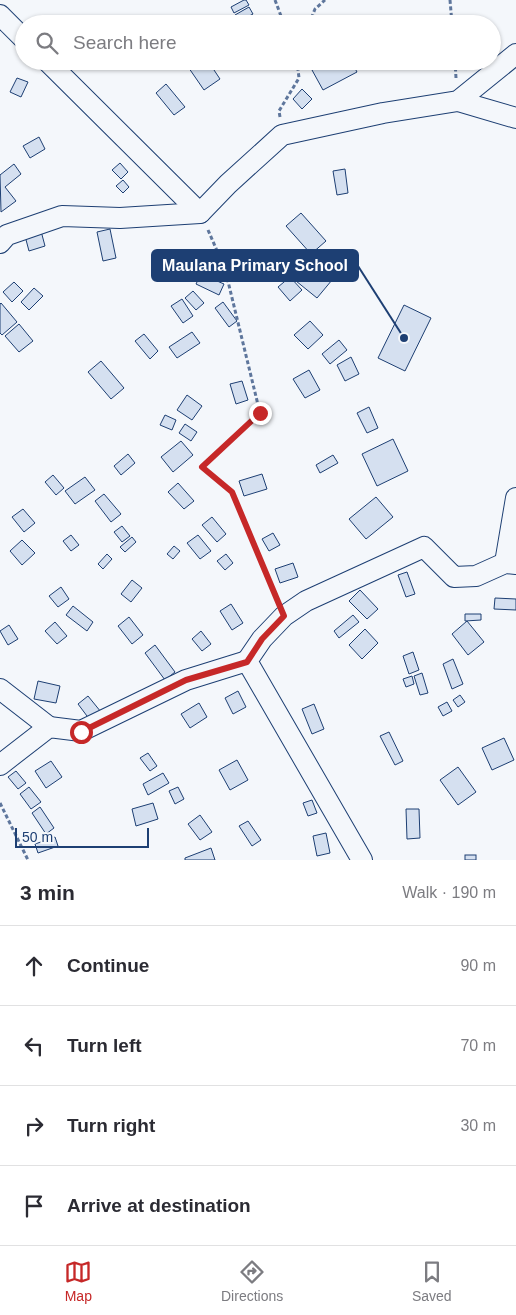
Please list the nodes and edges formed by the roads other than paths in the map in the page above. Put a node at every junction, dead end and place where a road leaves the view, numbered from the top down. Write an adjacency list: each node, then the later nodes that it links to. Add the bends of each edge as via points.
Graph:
1 (0, 15): 2 (street)
2 (15, 30)
3 (516, 54): 4 (street)
4 (501, 66)
5 (55, 70): 9 (street)
6 (496, 70): 7 (street)
7 (458, 100): 8 (street); 9 (street, via 282,135)
8 (516, 118)
9 (200, 213): 10 (street, via 120,218 62,216 7,235)
10 (0, 243)
11 (516, 498): 12 (street)
12 (510, 564): 13 (street, via 476,576 454,577 424,547 306,601 284,616 262,639)
13 (247, 662): 15 (street, via 186,680 81,732); 17 (street)
14 (0, 689): 15 (street)
15 (49, 727): 16 (street)
16 (0, 765)
17 (362, 860)

